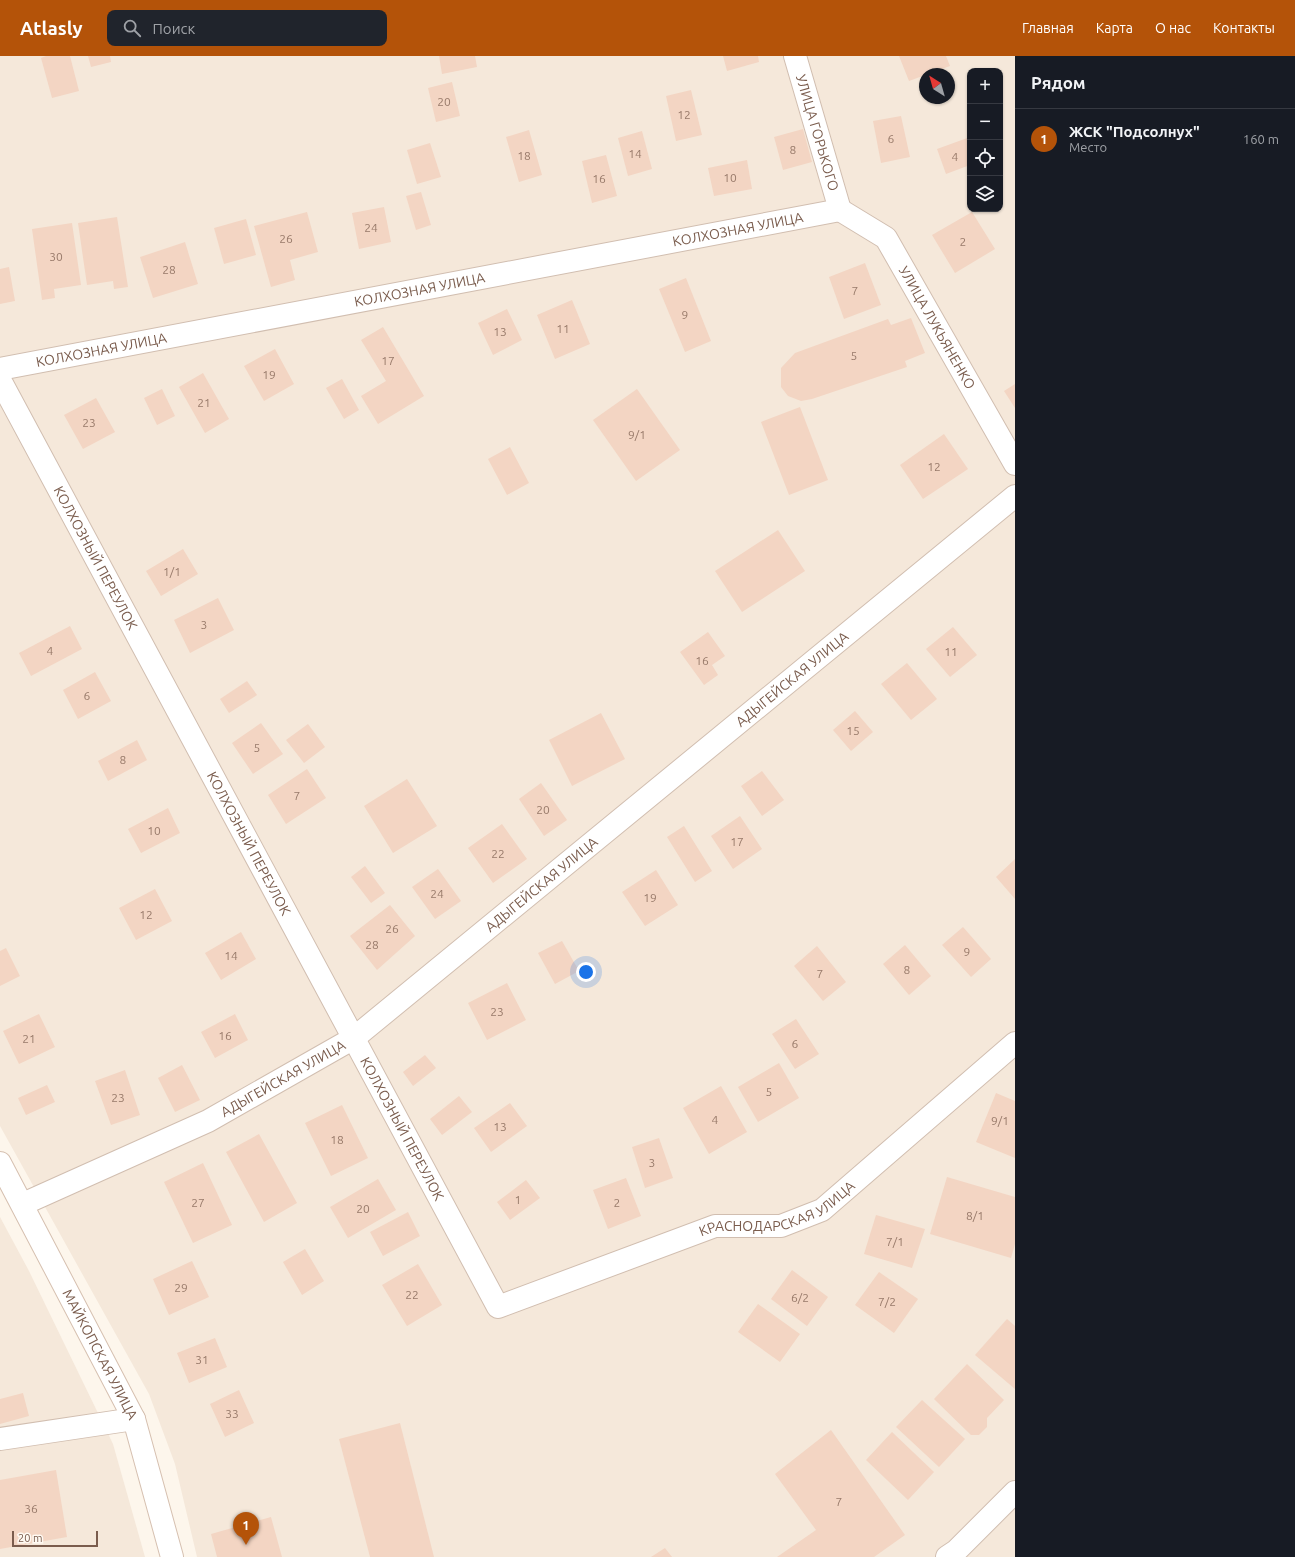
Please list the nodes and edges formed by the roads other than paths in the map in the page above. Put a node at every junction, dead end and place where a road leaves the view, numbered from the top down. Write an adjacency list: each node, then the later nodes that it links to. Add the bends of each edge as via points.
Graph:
1 (796, 56): 2 (street, УЛИЦА ГОРЬКОГО)
2 (840, 210): 3 (street, КОЛХОЗНАЯ УЛИЦА); 5 (street, УЛИЦА ЛУКЬЯНЕНКО, via 886,238)
3 (0, 369)
4 (0, 380): 7 (street, КОЛХОЗНЫЙ ПЕРЕУЛОК)
5 (1015, 464)
6 (1015, 496): 7 (street, АДЫГЕЙСКАЯ УЛИЦА)
7 (354, 1038): 10 (street, АДЫГЕЙСКАЯ УЛИЦА, via 208,1121); 11 (street, КОЛХОЗНЫЙ ПЕРЕУЛОК)
8 (1015, 1043): 11 (street, КРАСНОДАРСКАЯ УЛИЦА, via 822,1210 781,1226 715,1226)
9 (0, 1162): 10 (street, МАЙКОПСКАЯ УЛИЦА)
10 (22, 1204): 12 (street, МАЙКОПСКАЯ УЛИЦА)
11 (498, 1307)
12 (134, 1419): 13 (street); 15 (street, МАЙКОПСКАЯ УЛИЦА)
13 (0, 1439)
14 (1015, 1492): 16 (street)
15 (172, 1557)
16 (947, 1557)

